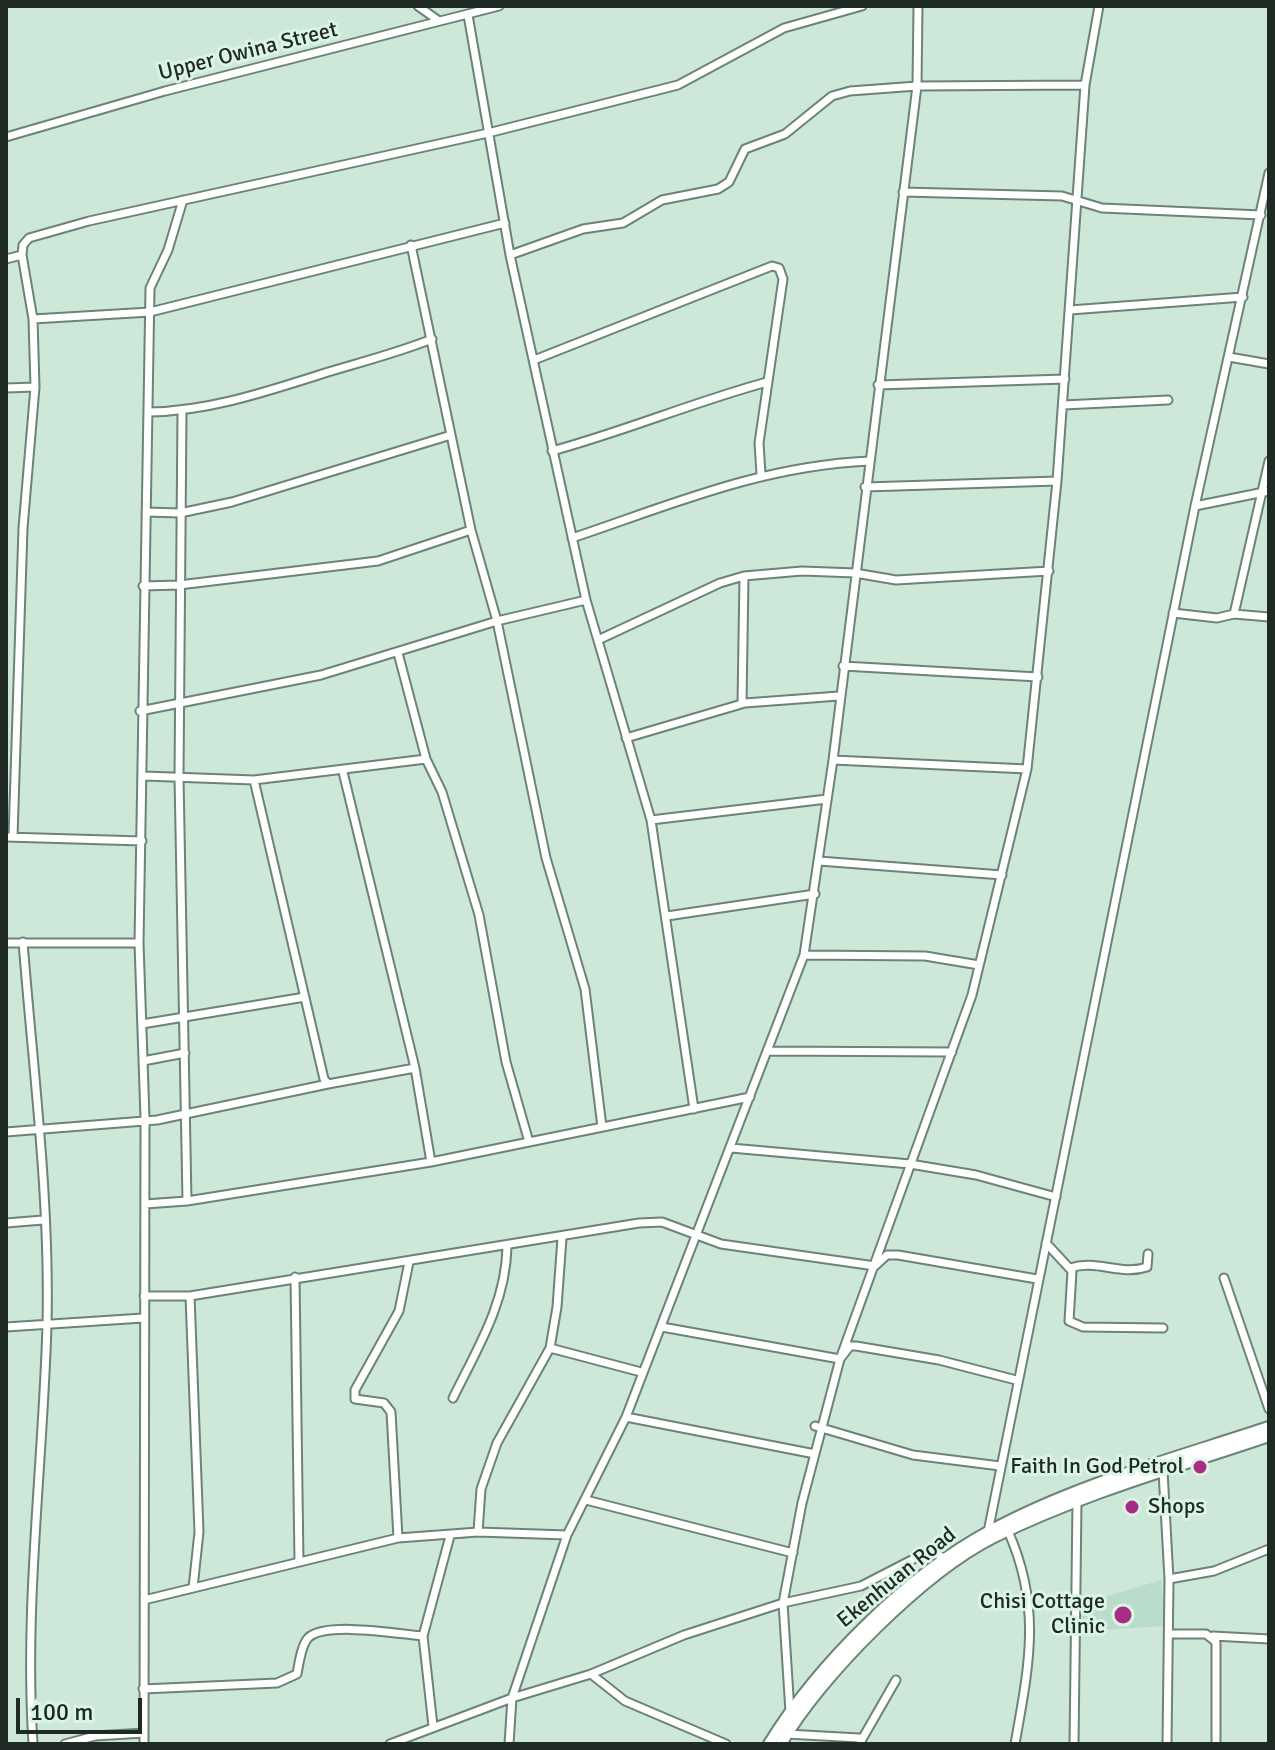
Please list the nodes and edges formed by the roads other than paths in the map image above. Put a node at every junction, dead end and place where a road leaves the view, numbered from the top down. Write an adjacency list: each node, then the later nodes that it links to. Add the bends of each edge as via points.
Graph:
1 (418, 6): 7 (street)
2 (862, 6): 10 (street, via 784,28 678,85)
3 (918, 6): 9 (street)
4 (1099, 6): 8 (street)
5 (494, 7): 6 (street, Upper Owina Street)
6 (468, 15): 7 (street, Upper Owina Street); 10 (street)
7 (442, 22): 11 (street, Upper Owina Street)
8 (1085, 85): 9 (street); 15 (street)
9 (917, 86): 13 (street); 20 (street, via 832,96 785,134 745,149 729,182 718,189 662,200 623,223 583,229)
10 (488, 133): 14 (street); 17 (street)
11 (6, 137)
12 (1269, 173): 16 (street)
13 (903, 192): 15 (street, via 1062,196); 32 (street)
14 (183, 200): 19 (street, via 39,235 23,245); 24 (street, via 150,288)
15 (1080, 202): 16 (street, via 1102,208); 23 (street)
16 (1261, 215): 22 (street)
17 (505, 223): 18 (street); 20 (street)
18 (411, 245): 24 (street); 26 (street)
19 (22, 255): 21 (street); 25 (street)
20 (510, 255): 28 (street)
21 (6, 259)
22 (1243, 297): 23 (street); 27 (street)
23 (1070, 310): 30 (street)
24 (150, 312): 25 (street); 38 (street)
25 (33, 319): 33 (street)
26 (432, 339): 37 (street, via 253,396); 39 (street)
27 (1229, 357): 29 (street); 47 (street)
28 (534, 360): 31 (street, via 772,266 779,268 783,279); 40 (street)
29 (1269, 364)
30 (1065, 379): 32 (street); 36 (street)
31 (767, 382): 40 (street); 43 (street, via 759,443)
32 (878, 385): 41 (street)
33 (35, 387): 34 (street); 80 (street, via 23,528)
34 (6, 388)
35 (1168, 400): 36 (street)
36 (1063, 405): 44 (street)
37 (182, 411): 38 (street); 49 (street)
38 (149, 412): 48 (street)
39 (451, 435): 49 (street); 50 (street)
40 (552, 451): 51 (street)
41 (869, 461): 43 (street); 45 (street)
42 (1269, 461): 46 (street)
43 (761, 474): 51 (street)
44 (1057, 481): 45 (street); 52 (street)
45 (865, 487): 53 (street)
46 (1265, 491): 47 (street); 59 (street)
47 (1195, 506): 58 (street)
48 (146, 512): 49 (street); 56 (street)
49 (180, 513): 55 (street)
50 (471, 530): 55 (street, via 378,561); 61 (street)
51 (572, 538): 57 (street)
52 (1049, 571): 53 (street, via 896,580); 65 (street)
53 (855, 573): 54 (street); 64 (street)
54 (744, 576): 62 (street); 67 (street)
55 (179, 585): 56 (street); 68 (street)
56 (143, 586): 69 (street)
57 (586, 600): 61 (street); 62 (street)
58 (1173, 613): 59 (street, via 1217,618); 111 (street)
59 (1234, 614): 60 (street)
60 (1269, 617)
61 (497, 621): 63 (street); 104 (street, via 546,858 585,989)
62 (598, 640): 70 (street)
63 (398, 653): 68 (street); 71 (street)
64 (843, 666): 65 (street); 66 (street)
65 (1038, 677): 73 (street)
66 (839, 696): 67 (street); 72 (street)
67 (742, 703): 70 (street)
68 (179, 704): 69 (street); 76 (street)
69 (140, 711): 75 (street)
70 (626, 738): 79 (street)
71 (426, 759): 74 (street); 107 (street, via 442,792 479,915 506,1062)
72 (833, 760): 73 (street); 78 (street)
73 (1027, 769): 83 (street)
74 (343, 772): 77 (street); 98 (street)
75 (144, 776): 76 (street); 81 (street)
76 (179, 777): 77 (street); 92 (street)
77 (254, 780): 91 (street)
78 (827, 799): 79 (street); 82 (street)
79 (651, 820): 85 (street)
80 (10, 837): 81 (street)
81 (142, 841): 88 (street)
82 (819, 861): 83 (street); 84 (street)
83 (1002, 875): 90 (street)
84 (815, 894): 85 (street); 89 (street)
85 (667, 916): 101 (street)
86 (23, 942): 87 (street); 88 (street); 105 (street)
87 (6, 943)
88 (139, 943): 93 (street)
89 (804, 955): 90 (street, via 925,956); 94 (street)
90 (979, 965): 95 (street)
91 (305, 997): 92 (street); 99 (street)
92 (185, 1019): 93 (street); 96 (street)
93 (142, 1024): 97 (street)
94 (767, 1051): 95 (street); 100 (street)
95 (952, 1052): 110 (street)
96 (185, 1053): 97 (street); 102 (street)
97 (143, 1061): 103 (street)
98 (415, 1068): 99 (street); 109 (street)
99 (328, 1084): 102 (street)
100 (750, 1097): 101 (street); 108 (street)
101 (694, 1109): 104 (street)
102 (185, 1113): 103 (street); 112 (street)
103 (145, 1118): 105 (street); 113 (street)
104 (602, 1127): 107 (street)
105 (38, 1129): 106 (street); 114 (street)
106 (6, 1132)
107 (529, 1142): 109 (street)
108 (731, 1148): 110 (street); 116 (street)
109 (431, 1162): 112 (street)
110 (910, 1164): 111 (street); 122 (street)
111 (1056, 1197): 118 (street)
112 (187, 1201): 113 (street)
113 (145, 1204): 127 (street)
114 (43, 1220): 115 (street); 130 (street)
115 (6, 1223)
116 (698, 1233): 117 (street, via 662,1222); 122 (street, via 721,1244); 132 (street)
117 (562, 1238): 119 (street); 134 (street)
118 (1046, 1243): 123 (street); 126 (street)
119 (507, 1247): 121 (street); 138 (street, via 501,1296)
120 (1148, 1254): 123 (street, via 1142,1269 1127,1271 1098,1263)
121 (409, 1262): 124 (street); 154 (street, via 399,1311 355,1390 355,1399 384,1403 391,1412)
122 (875, 1266): 126 (street, via 887,1255 898,1255); 135 (street)
123 (1070, 1268): 133 (street, via 1069,1321 1083,1327)
124 (295, 1277): 128 (street); 158 (street)
125 (1224, 1278): 139 (street)
126 (1037, 1279): 137 (street)
127 (144, 1296): 128 (street); 129 (street)
128 (190, 1296): 160 (street, via 199,1532)
129 (143, 1318): 130 (street); 161 (street)
130 (47, 1323): 131 (street); 176 (street, via 28,1672)
131 (6, 1327)
132 (662, 1327): 135 (street); 136 (street)
133 (1163, 1328)
134 (550, 1348): 136 (street); 150 (street, via 497,1443 481,1489)
135 (840, 1359): 137 (street, via 856,1346); 144 (street)
136 (641, 1372): 140 (street)
137 (1016, 1380): 145 (street)
138 (453, 1398)
139 (1269, 1409)
140 (626, 1417): 144 (street); 147 (street)
141 (815, 1426): 145 (street, via 913,1455)
142 (1269, 1427): 151 (main road, Ekenhuan Road, via 1074,1493)
143 (1269, 1436): 146 (main road, Ekenhuan Road)
144 (815, 1454): 156 (street)
145 (1000, 1466): 151 (street)
146 (1163, 1471): 148 (main road, Ekenhuan Road); 159 (street)
147 (586, 1500): 152 (street); 156 (street)
148 (1077, 1502): 149 (main road, Ekenhuan Road); 184 (street)
149 (1008, 1531): 174 (main road, Ekenhuan Road, via 947,1568 870,1634); 183 (street, via 1032,1618)
150 (478, 1532): 152 (street); 153 (street)
151 (988, 1532): 157 (main road, Ekenhuan Road)
152 (567, 1535): 170 (street)
153 (450, 1536): 154 (street); 164 (street)
154 (398, 1538): 158 (street)
155 (1269, 1549): 159 (street, via 1214,1571)
156 (793, 1553): 162 (street)
157 (945, 1559): 162 (street, via 931,1550 861,1586); 171 (main road, Ekenhuan Road, via 855,1635)
158 (299, 1562): 160 (street)
159 (1169, 1579): 163 (street)
160 (193, 1588): 161 (street)
161 (144, 1600): 169 (street)
162 (783, 1603): 167 (street, via 684,1635); 171 (street)
163 (1169, 1634): 165 (street); 185 (street)
164 (423, 1636): 169 (street, via 333,1629 305,1641 297,1674 277,1683); 172 (street)
165 (1213, 1636): 166 (street); 186 (street)
166 (1269, 1639)
167 (591, 1674): 170 (street); 181 (street, via 625,1701)
168 (896, 1680): 175 (street)
169 (143, 1689): 173 (street)
170 (512, 1698): 172 (street); 180 (street)
171 (790, 1712): 182 (main road, Ekenhuan Road)
172 (433, 1726): 179 (street)
173 (144, 1733): 177 (street); 178 (street)
174 (784, 1739): 175 (street)
175 (862, 1742)
176 (33, 1744)
177 (65, 1744)
178 (144, 1744)
179 (390, 1744)
180 (509, 1744)
181 (726, 1744)
182 (769, 1744)
183 (1015, 1744)
184 (1074, 1744)
185 (1167, 1744)
186 (1216, 1744)

